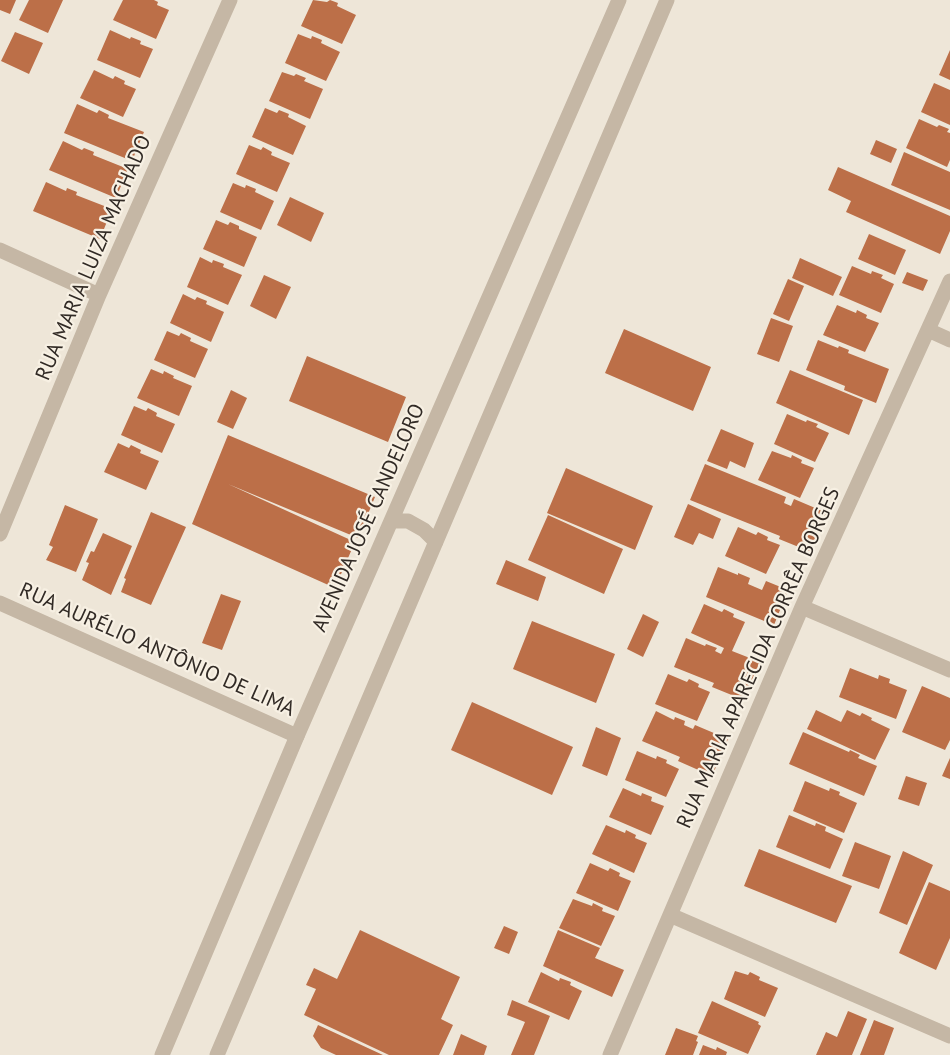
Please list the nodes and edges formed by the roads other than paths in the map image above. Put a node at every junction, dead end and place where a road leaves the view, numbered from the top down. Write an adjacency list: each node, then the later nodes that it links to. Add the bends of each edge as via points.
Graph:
1 (230, 0): 6 (street, RUA MARIA LUIZA MACHADO)
2 (619, 0): 9 (street, AVENIDA JOSÉ CANDELORO)
3 (667, 0): 11 (street)
4 (0, 250): 6 (street)
5 (950, 280): 7 (street, RUA MARIA APARECIDA CORRÊA BORGES)
6 (99, 295): 10 (street, RUA MARIA LUIZA MACHADO)
7 (928, 330): 8 (street); 13 (street, RUA MARIA APARECIDA CORRÊA BORGES)
8 (950, 339)
9 (391, 521): 11 (street, via 408,521); 15 (street, AVENIDA JOSÉ CANDELORO)
10 (0, 534)
11 (436, 542): 19 (street)
12 (0, 603): 15 (street, RUA AURÉLIO ANTÔNIO DE LIMA)
13 (802, 607): 14 (street); 16 (street, RUA MARIA APARECIDA CORRÊA BORGES)
14 (950, 670)
15 (297, 736): 18 (street, AVENIDA JOSÉ CANDELORO)
16 (670, 915): 17 (street); 20 (street, RUA MARIA APARECIDA CORRÊA BORGES)
17 (950, 1036)
18 (162, 1055)
19 (217, 1055)
20 (610, 1055)

